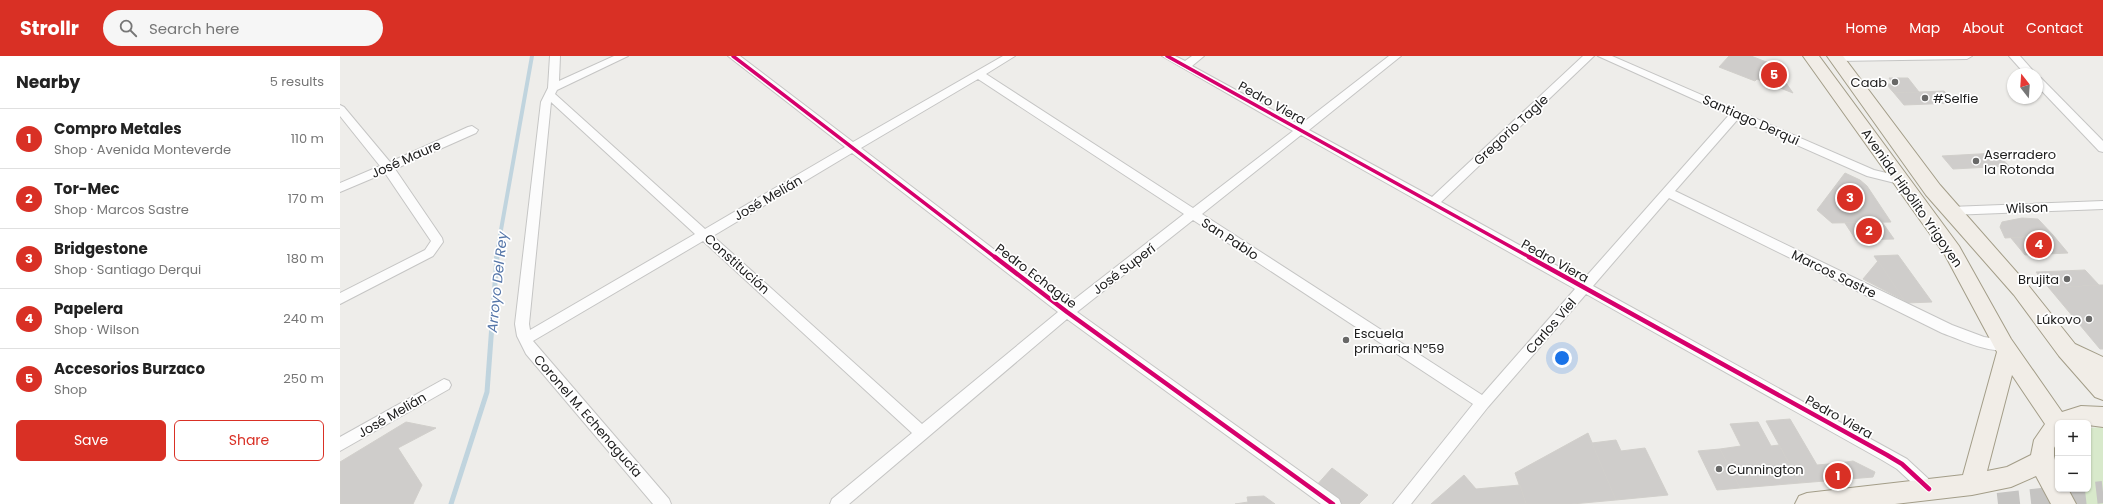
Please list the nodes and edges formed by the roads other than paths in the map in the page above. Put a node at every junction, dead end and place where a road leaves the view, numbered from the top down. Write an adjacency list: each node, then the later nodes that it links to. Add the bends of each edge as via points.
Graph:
1 (555, 56): 18 (street)
2 (623, 56): 18 (street)
3 (733, 56): 23 (street, Pedro Echagüe)
4 (1010, 56): 16 (street, José Melián)
5 (1167, 56): 14 (street, Pedro Viera)
6 (1199, 56): 14 (street)
7 (1396, 56): 22 (street, José Superí)
8 (1589, 56): 29 (street, Gregorio Tagle)
9 (1603, 56): 20 (street, Santiago Derqui)
10 (1811, 56): 26 (main road, Avenida Hipólito Yrigoyen)
11 (1966, 56): 13 (street)
12 (2014, 56): 15 (street)
13 (1836, 57): 31 (main road, Avenida Hipólito Yrigoyen)
14 (1185, 66): 22 (street, Pedro Viera)
15 (2025, 68)
16 (978, 74): 23 (street, José Melián); 32 (street, San Pablo)
17 (2043, 86): 24 (street)
18 (552, 92): 33 (street, Constitución); 37 (street, Coronel M. Echenagucía, via 546,102 522,324)
19 (340, 109): 25 (street)
20 (1736, 114): 26 (street, Santiago Derqui, via 1871,173); 28 (street, Carlos Viel)
21 (472, 130): 25 (street, José Maure)
22 (1302, 130): 29 (street, Pedro Viera); 32 (street, José Superí)
23 (853, 148): 33 (street, José Melián); 36 (street, Pedro Echagüe)
24 (2103, 148)
25 (387, 166): 27 (street, José Maure); 35 (street, via 436,238 434,248)
26 (1900, 180): 38 (main road, Avenida Hipólito Yrigoyen, via 1952,250)
27 (340, 188)
28 (1668, 193): 34 (street, Carlos Viel); 38 (street, Marcos Sastre, via 1947,329)
29 (1432, 204): 34 (street, Pedro Viera)
30 (2103, 205): 31 (street, Wilson)
31 (1950, 211): 39 (main road, Avenida Hipólito Yrigoyen, via 2021,290)
32 (1194, 215): 36 (street, José Superí); 43 (street, San Pablo)
33 (704, 235): 37 (street, José Melián); 48 (street, Constitución)
34 (1584, 288): 43 (street, Carlos Viel); 52 (street, Pedro Viera, via 1888,454)
35 (340, 299)
36 (1067, 312): 48 (street, José Superí); 55 (street, Pedro Echagüe)
37 (526, 339): 53 (street, Coronel M. Echenagucía, via 531,350)
38 (2006, 347): 46 (main road, Avenida Hipólito Yrigoyen); 51 (main road)
39 (2067, 350): 40 (main road); 42 (main road, Avenida Hipólito Yrigoyen)
40 (2103, 367)
41 (444, 385): 49 (street, José Melián)
42 (2103, 391)
43 (1483, 403): 56 (street, Carlos Viel)
44 (2103, 417): 45 (main road, via 2089,415)
45 (2065, 420)
46 (2055, 421)
47 (2055, 429): 50 (main road, via 2045,440)
48 (923, 434): 54 (street, José Superí)
49 (340, 445)
50 (2042, 461): 51 (main road, via 2011,476); 58 (main road, via 2053,488)
51 (1972, 484): 52 (main road)
52 (1929, 488): 57 (main road)
53 (663, 504)
54 (838, 504)
55 (1333, 504)
56 (1401, 504)
57 (1807, 504)
58 (2064, 504)

